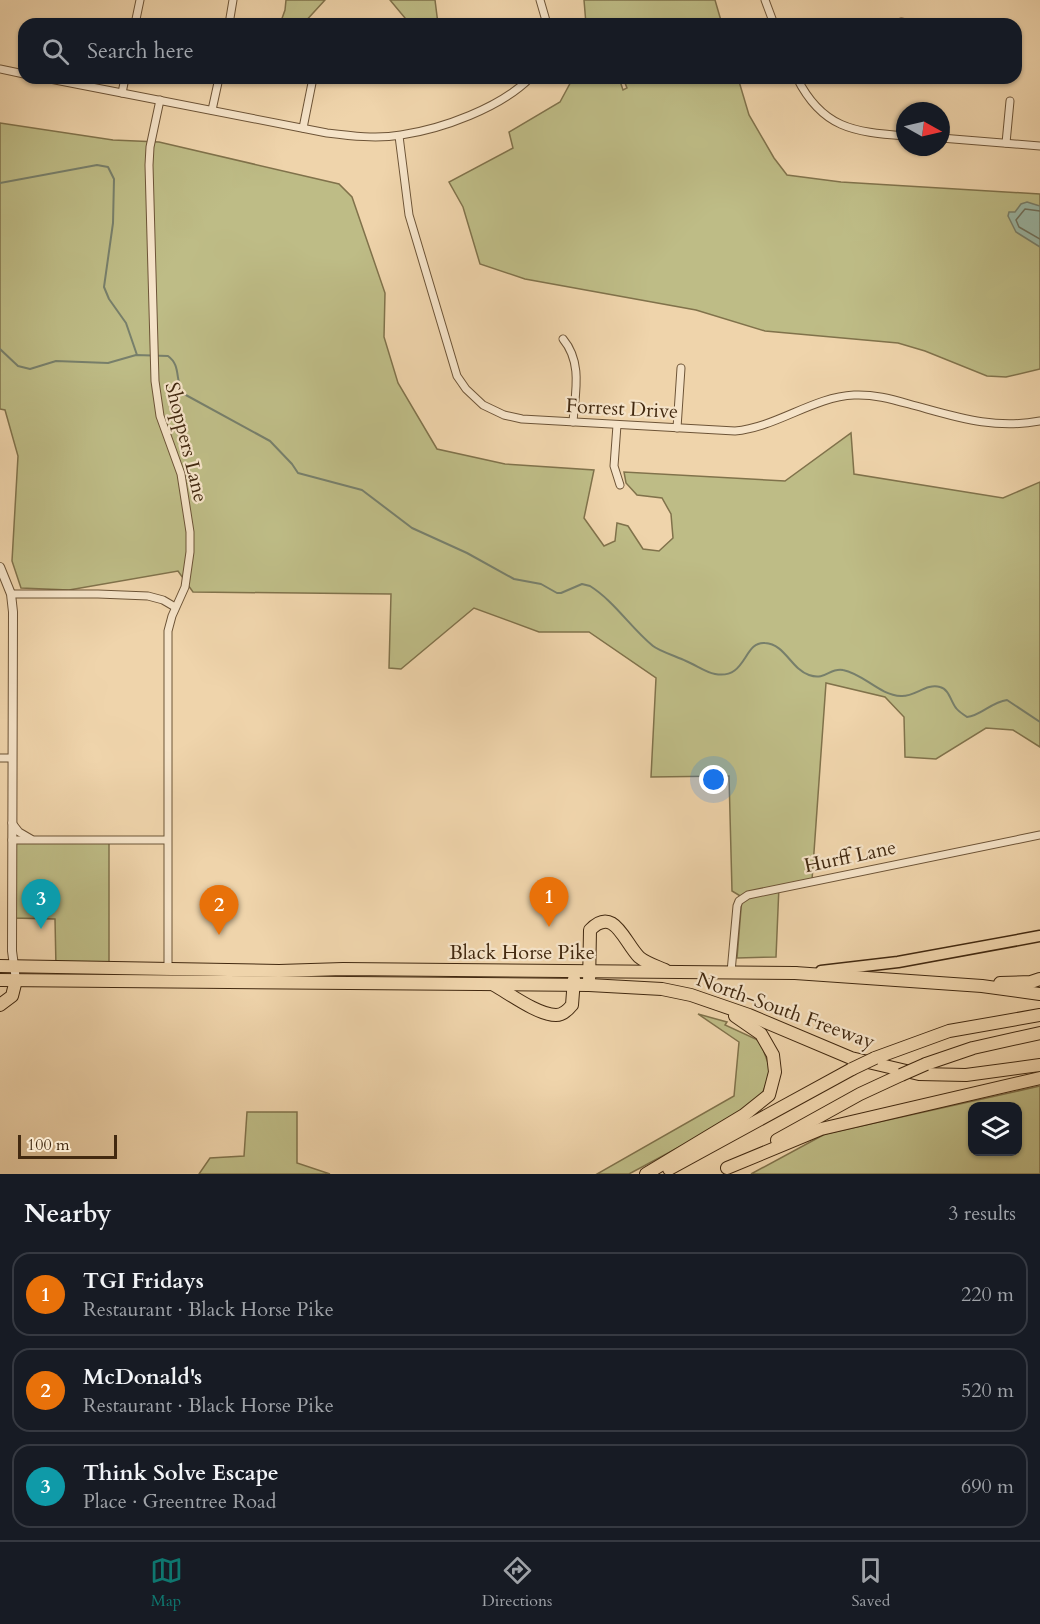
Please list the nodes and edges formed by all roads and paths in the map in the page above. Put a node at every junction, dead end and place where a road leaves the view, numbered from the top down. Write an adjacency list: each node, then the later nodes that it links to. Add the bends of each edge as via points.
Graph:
1 (140, 0): 5 (street)
2 (233, 0): 6 (street)
3 (540, 0): 7 (street)
4 (765, 0): 8 (street)
5 (136, 18)
6 (230, 18)
7 (545, 18)
8 (772, 18)
9 (0, 69): 10 (street)
10 (18, 73)
11 (76, 84): 17 (street)
12 (124, 84): 17 (street)
13 (218, 84): 20 (street)
14 (312, 84): 21 (street)
15 (523, 84): 23 (street, via 484,109)
16 (801, 84): 22 (street, via 814,105 833,121 862,132)
17 (122, 93): 18 (street)
18 (160, 100): 20 (street); 36 (street, Shoppers Lane, via 148,165 153,359 158,407 181,474 190,532 185,586)
19 (1010, 101): 25 (street)
20 (212, 110): 21 (street)
21 (303, 128): 23 (street, via 356,136)
22 (896, 135)
23 (399, 136): 30 (street, Forrest Drive, via 409,215 452,366 461,383 477,401 497,413)
24 (950, 139): 25 (street)
25 (1006, 143): 26 (street)
26 (1040, 146)
27 (563, 339): 30 (street, via 575,360)
28 (681, 368): 32 (street)
29 (1040, 421): 32 (street, Forrest Drive, via 983,423 890,399 855,395 752,429)
30 (573, 422): 31 (street, Forrest Drive)
31 (616, 425): 32 (street, Forrest Drive); 33 (street, via 614,466)
32 (677, 428)
33 (620, 485)
34 (0, 567): 35 (street)
35 (10, 594): 36 (street, via 148,596); 38 (street)
36 (175, 607): 43 (street, Shoppers Lane, via 168,631)
37 (0, 758): 38 (street)
38 (11, 758): 39 (street)
39 (12, 823): 41 (street); 42 (street)
40 (1040, 834): 50 (street, Hurff Lane, via 748,895 737,906)
41 (12, 840): 42 (street); 44 (street)
42 (33, 840): 43 (street); 44 (street, via 19,844)
43 (167, 840): 48 (street, Shoppers Lane)
44 (12, 855): 47 (street)
45 (1040, 936): 51 (main road, Black Horse Pike, via 898,962)
46 (0, 966): 47 (highway, Black Horse Pike)
47 (13, 966): 48 (highway, Black Horse Pike); 56 (street)
48 (168, 968): 52 (highway, Black Horse Pike, via 343,969)
49 (672, 972): 50 (highway, Black Horse Pike); 54 (highway, Black Horse Pike); 54 (highway, via 640,958 615,925 603,921 590,930)
50 (731, 972): 51 (highway, Black Horse Pike)
51 (795, 973): 57 (highway, North-South Freeway)
52 (574, 978): 54 (highway, Black Horse Pike); 58 (highway, Black Horse Pike); 58 (highway, via 572,1005 556,1015)
53 (1040, 978): 57 (highway, via 1031,982)
54 (589, 979): 60 (highway, North-South Freeway, via 662,988)
55 (0, 980): 56 (highway, Black Horse Pike)
56 (16, 980): 58 (highway, Black Horse Pike); 61 (highway, via 12,996)
57 (939, 983): 59 (highway, North-South Freeway)
58 (493, 985)
59 (1040, 994)
60 (709, 1000): 64 (highway, North-South Freeway, via 851,1058 919,1074 966,1075); 67 (highway, via 761,1034 776,1064 769,1095)
61 (0, 1005)
62 (1040, 1015): 68 (highway, bridge, via 949,1031 875,1058)
63 (1040, 1033): 66 (highway, bridge, via 973,1048 926,1064 860,1094)
64 (1040, 1065)
65 (1040, 1078): 66 (highway, via 821,1129)
66 (722, 1171)
67 (646, 1174)
68 (659, 1174)

